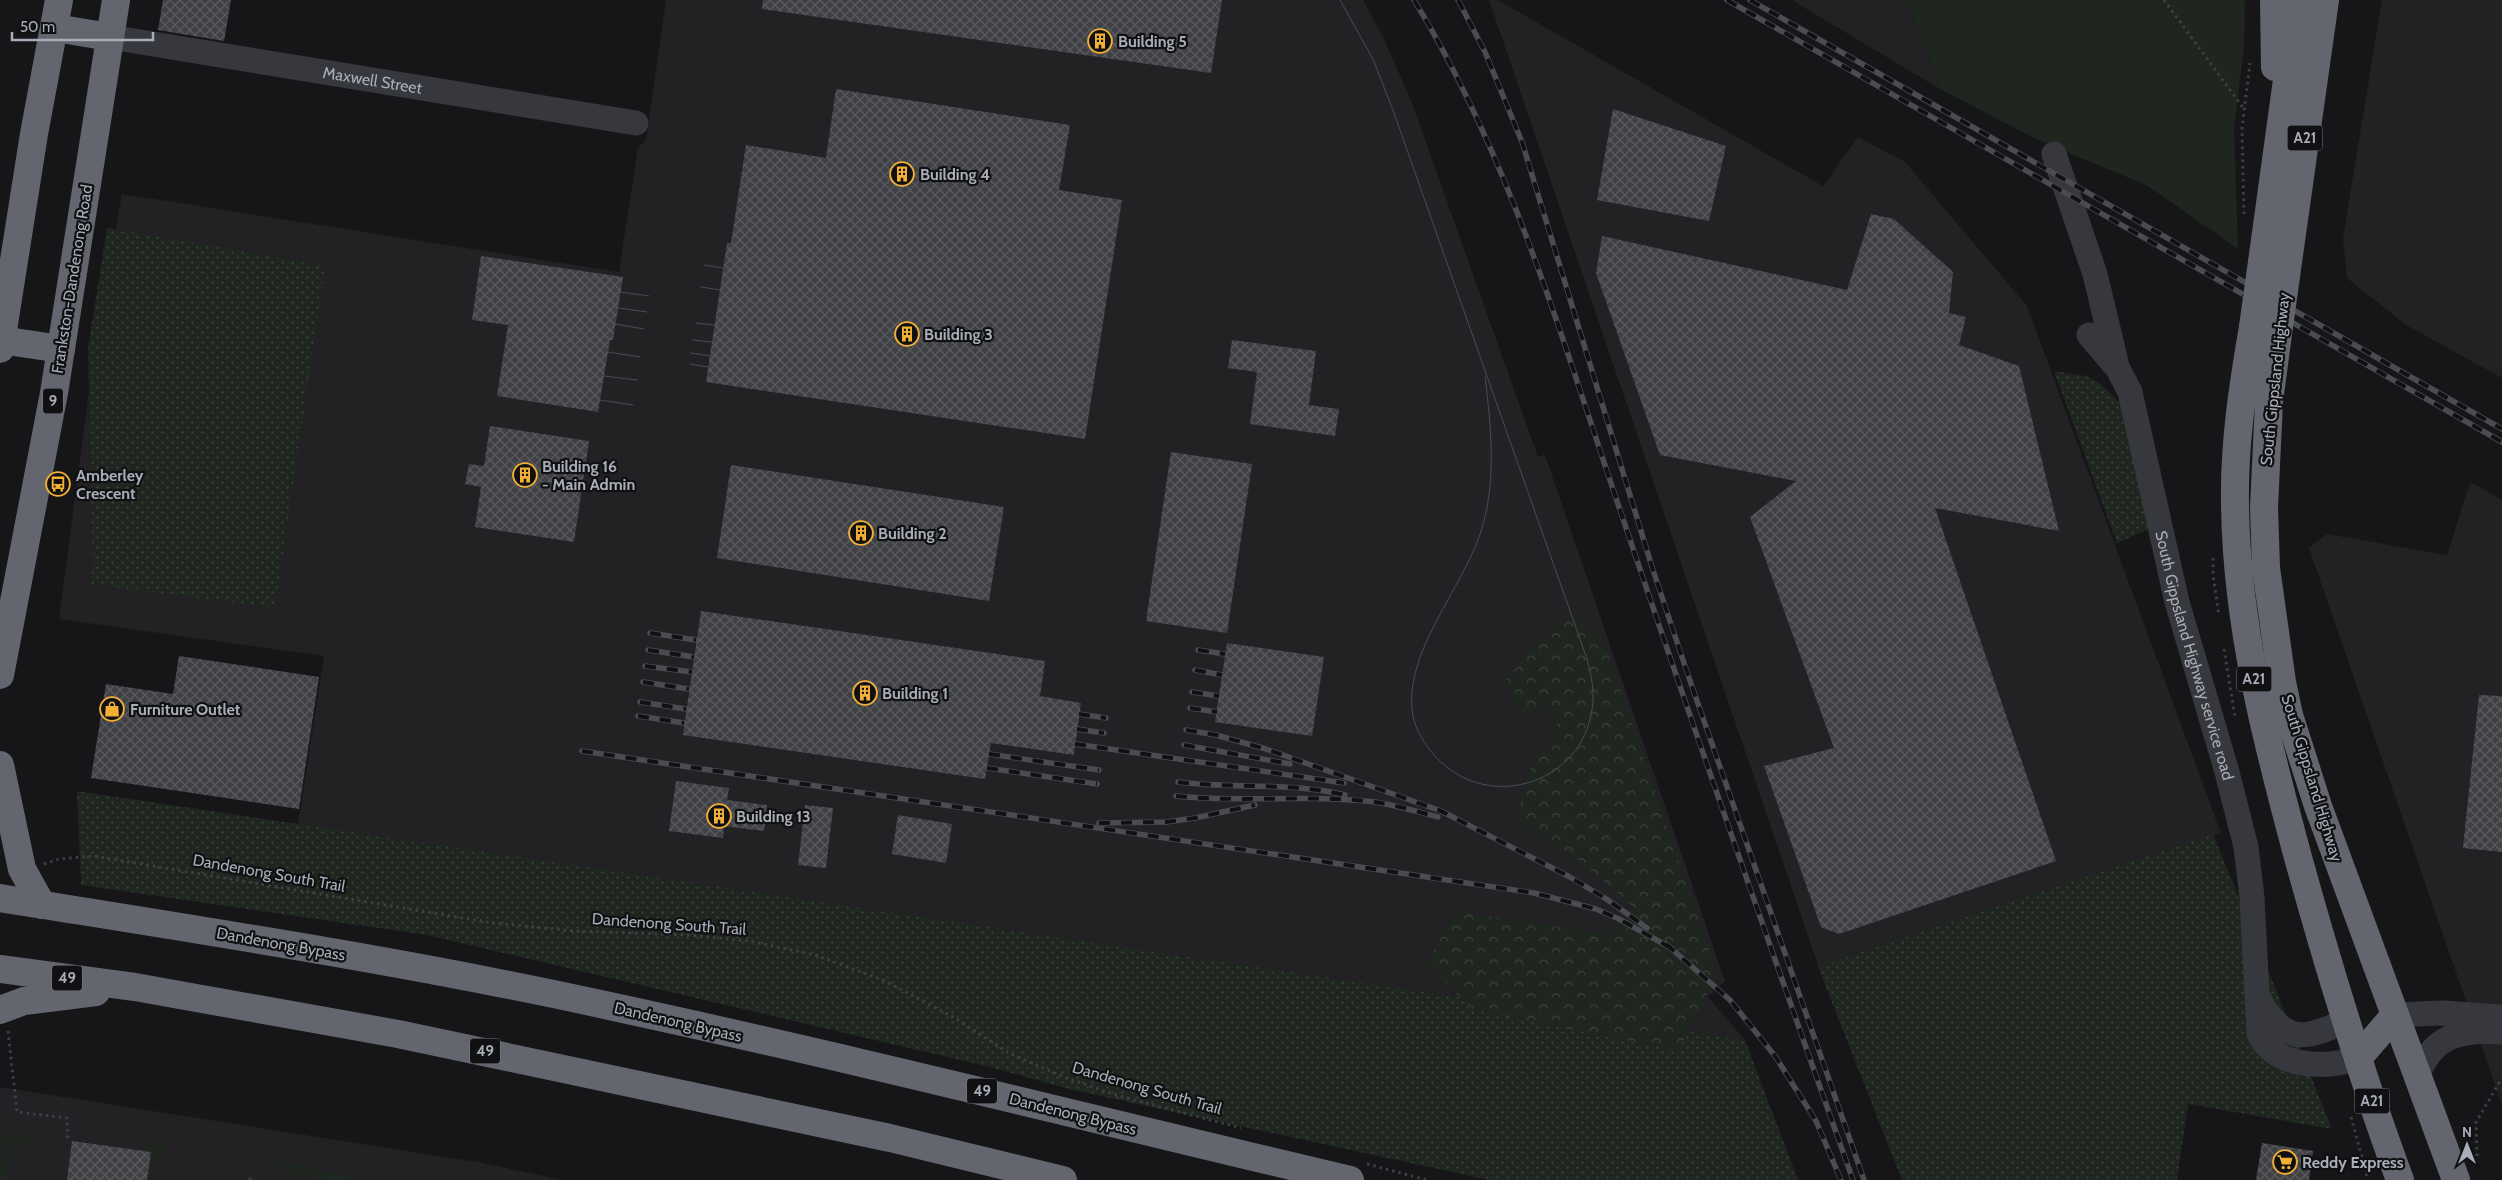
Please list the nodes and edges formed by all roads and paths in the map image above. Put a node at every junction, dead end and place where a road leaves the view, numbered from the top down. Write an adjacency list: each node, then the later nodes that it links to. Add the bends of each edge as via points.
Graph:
1 (60, 0): 7 (highway)
2 (116, 0): 8 (highway, Frankston-Dandenong Road / 9)
3 (2164, 0): 10 (path)
4 (2274, 0): 13 (highway)
5 (2298, 0): 13 (highway, South Gippsland Highway / A21)
6 (2325, 0): 27 (highway, South Gippsland Highway / A21, bridge, via 2268,411 2264,507 2266,568 2289,715 2318,806)
7 (54, 28): 8 (highway); 16 (highway)
8 (110, 37): 11 (street, Maxwell Street); 17 (highway, Frankston-Dandenong Road / 9)
9 (2251, 59): 10 (path)
10 (2244, 110): 14 (path)
11 (636, 123)
12 (2054, 154): 18 (street, via 2095,274)
13 (2275, 166): 30 (highway, South Gippsland Highway / A21, bridge, via 2239,425 2236,537 2245,632 2256,690 2285,811)
14 (2244, 220)
15 (2089, 335): 18 (street, South Gippsland Highway service road)
16 (0, 343): 17 (highway)
17 (61, 349): 19 (highway, Frankston-Dandenong Road / 9)
18 (2117, 367): 26 (street, South Gippsland Highway service road, via 2129,388 2135,408 2177,602 2246,847)
19 (0, 675)
20 (0, 766): 21 (highway)
21 (22, 869): 23 (highway); 35 (path, Dandenong South Trail, via 59,859 93,856 493,923 575,931 688,935 750,942 815,955 883,980 953,1017 1009,1053 1066,1078 1119,1096)
22 (0, 898): 23 (highway, Dandenong Bypass / 49)
23 (42, 905): 38 (highway, Dandenong Bypass / 49, via 457,975 613,1006 970,1088)
24 (0, 969): 25 (highway, 49)
25 (135, 987): 28 (highway, via 24,1001); 41 (highway, 49, via 458,1046 890,1138)
26 (2256, 990): 30 (street, South Gippsland Highway service road, via 2272,1019 2293,1034 2310,1034); 32 (street, South Gippsland Highway service road, via 2258,1034 2277,1054 2323,1065)
27 (2395, 1015): 29 (street, via 2453,1013); 30 (highway); 32 (highway); 33 (highway, South Gippsland Highway / A21)
28 (4, 1018): 36 (path, via 17,1112 68,1118)
29 (2502, 1018)
30 (2346, 1021): 32 (highway, South Gippsland Highway / A21)
31 (2502, 1032): 33 (street, via 2462,1033 2447,1038 2429,1053)
32 (2358, 1058): 43 (highway, South Gippsland Highway / A21)
33 (2417, 1077): 44 (highway, South Gippsland Highway / A21)
34 (2502, 1078): 37 (path, via 2476,1122)
35 (1249, 1130)
36 (68, 1142)
37 (2477, 1156)
38 (1355, 1171): 42 (path)
39 (250, 1175): 40 (path)
40 (250, 1180)
41 (1063, 1180)
42 (1427, 1180)
43 (2400, 1180)
44 (2456, 1180)

